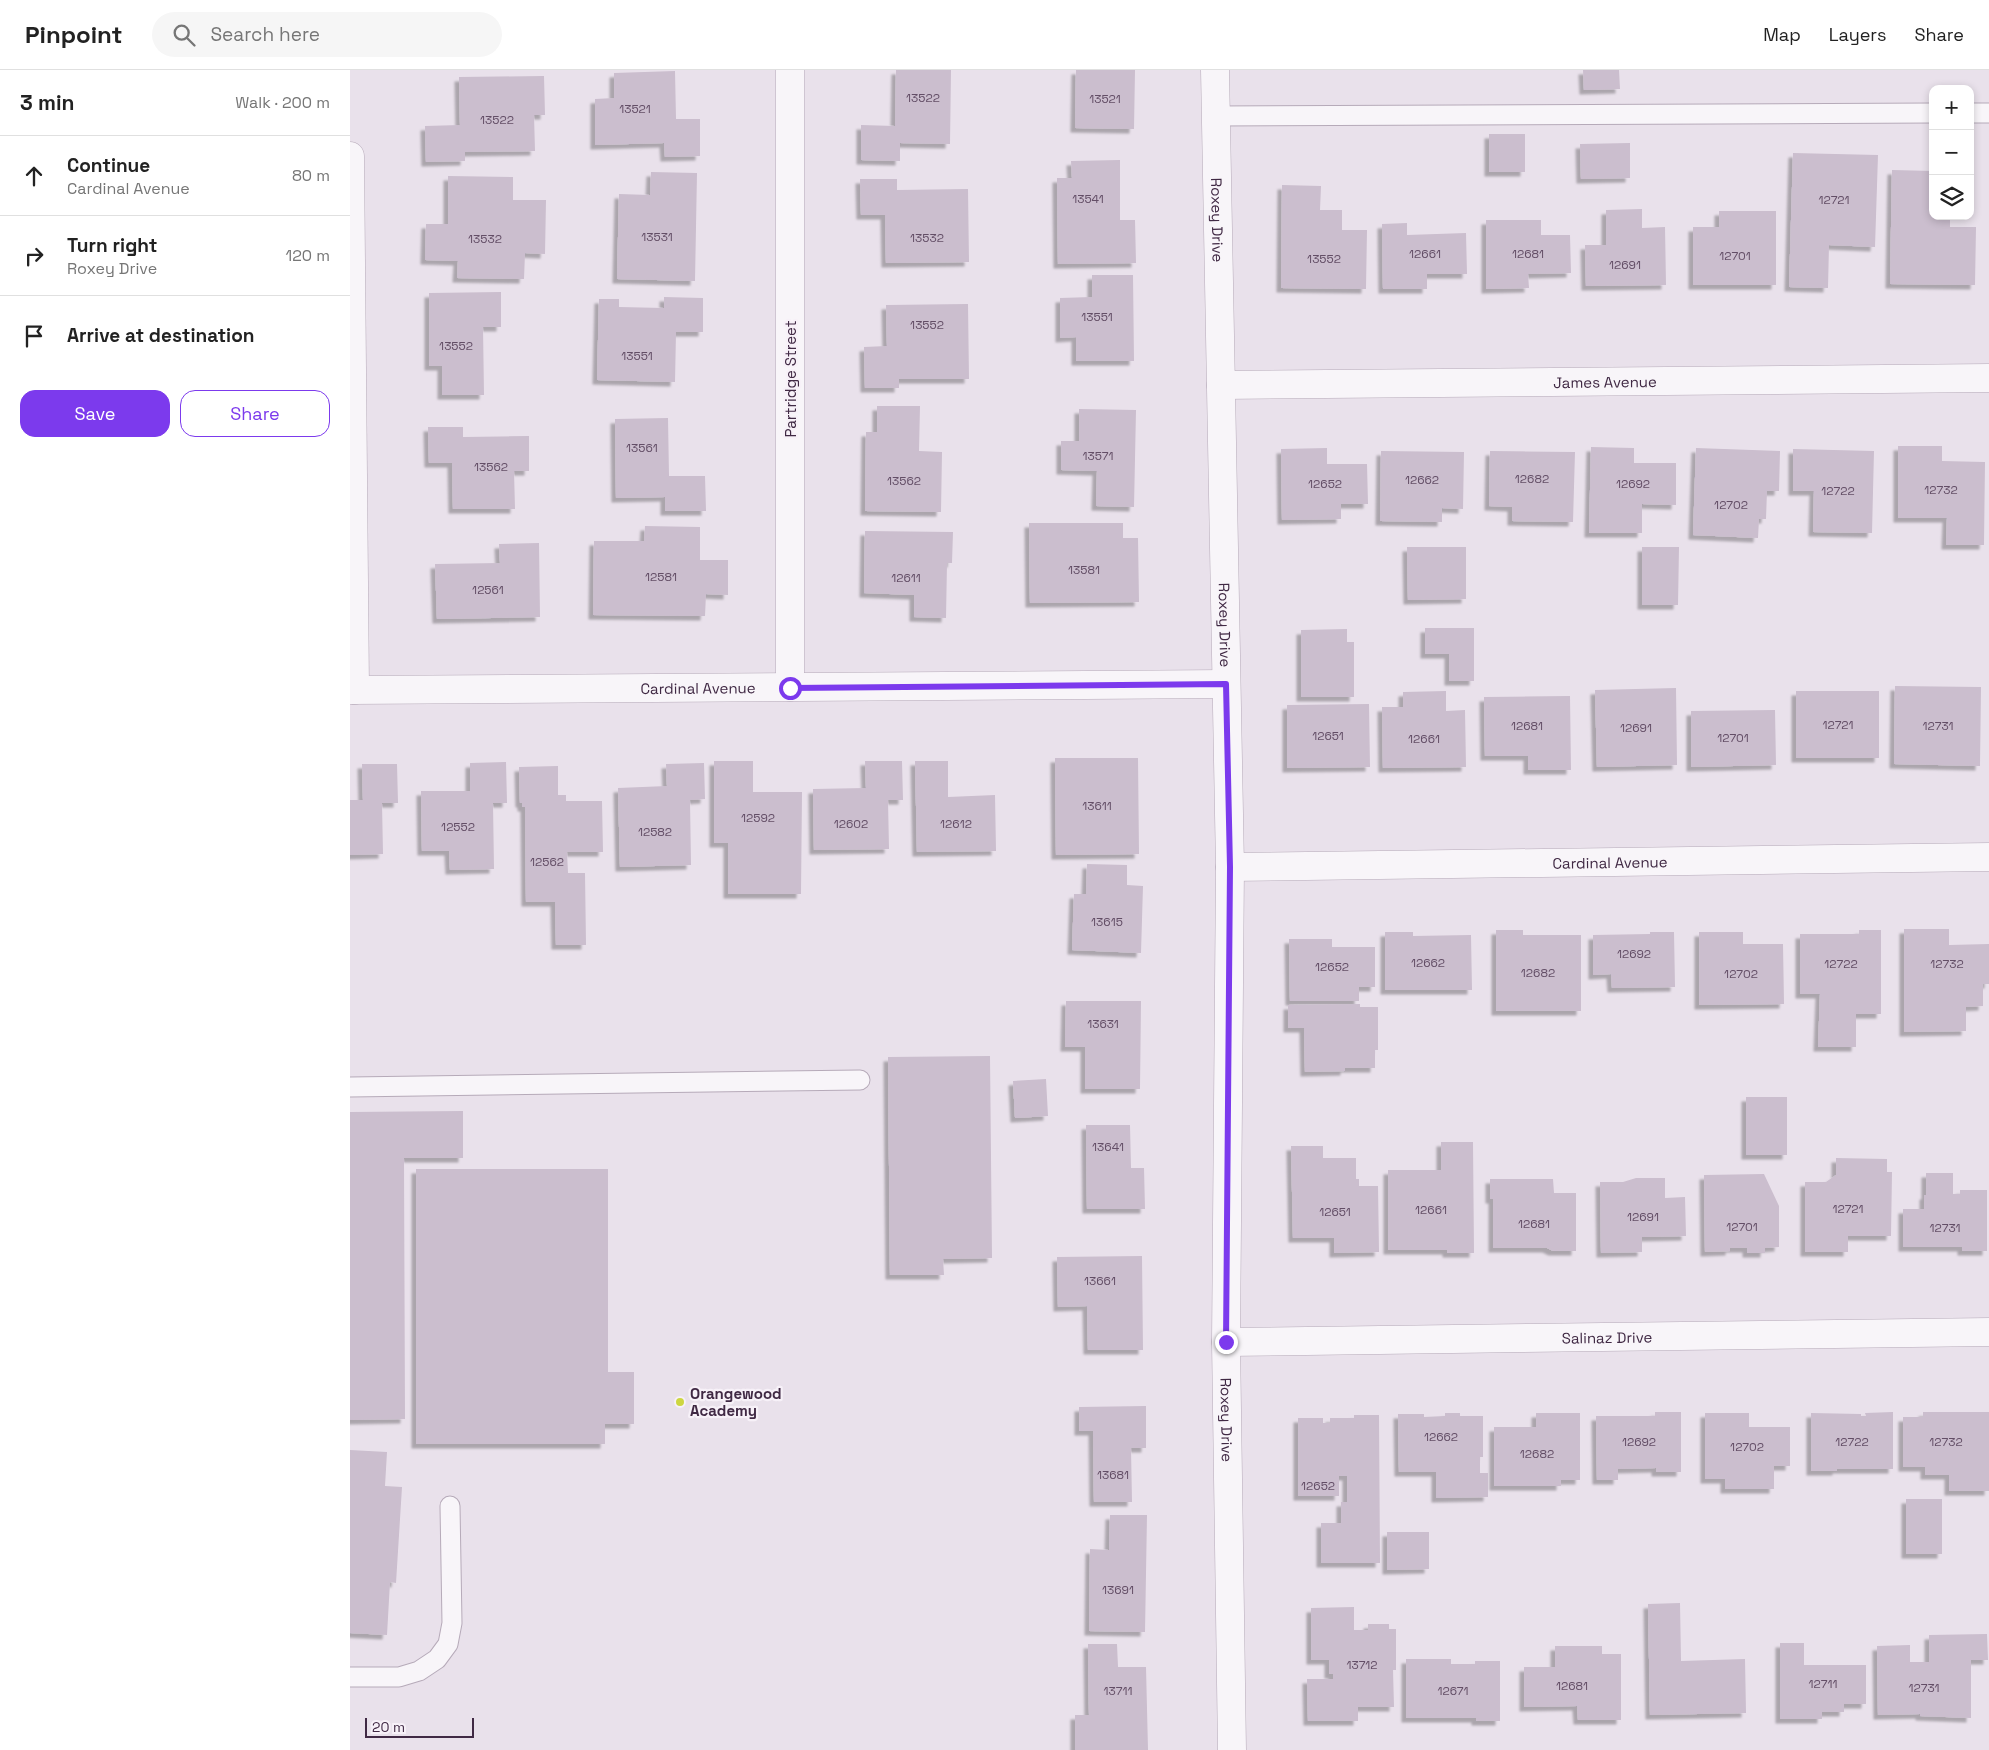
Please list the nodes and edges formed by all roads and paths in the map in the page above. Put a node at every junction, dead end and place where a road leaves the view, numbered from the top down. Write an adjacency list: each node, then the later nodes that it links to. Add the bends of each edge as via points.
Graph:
1 (790, 70): 11 (street, Partridge Street)
2 (1215, 70): 6 (street, Roxey Drive)
3 (1929, 113): 6 (lane)
4 (1974, 113): 5 (lane)
5 (1989, 113)
6 (1216, 116): 9 (street, Roxey Drive)
7 (350, 156): 12 (street)
8 (1989, 378): 9 (street, James Avenue)
9 (1222, 384): 10 (street, Roxey Drive)
10 (1226, 684): 11 (street, Cardinal Avenue); 14 (street, Roxey Drive)
11 (790, 688): 12 (street, Cardinal Avenue)
12 (353, 690)
13 (1989, 857): 14 (street, Cardinal Avenue)
14 (1230, 867): 18 (street, Roxey Drive)
15 (860, 1080): 16 (lane)
16 (350, 1086)
17 (1989, 1332): 18 (street, Salinaz Drive)
18 (1226, 1342): 21 (street, Roxey Drive)
19 (450, 1506): 20 (lane, via 452,1623 448,1644 437,1659 419,1671 399,1677)
20 (350, 1677)
21 (1232, 1750)

